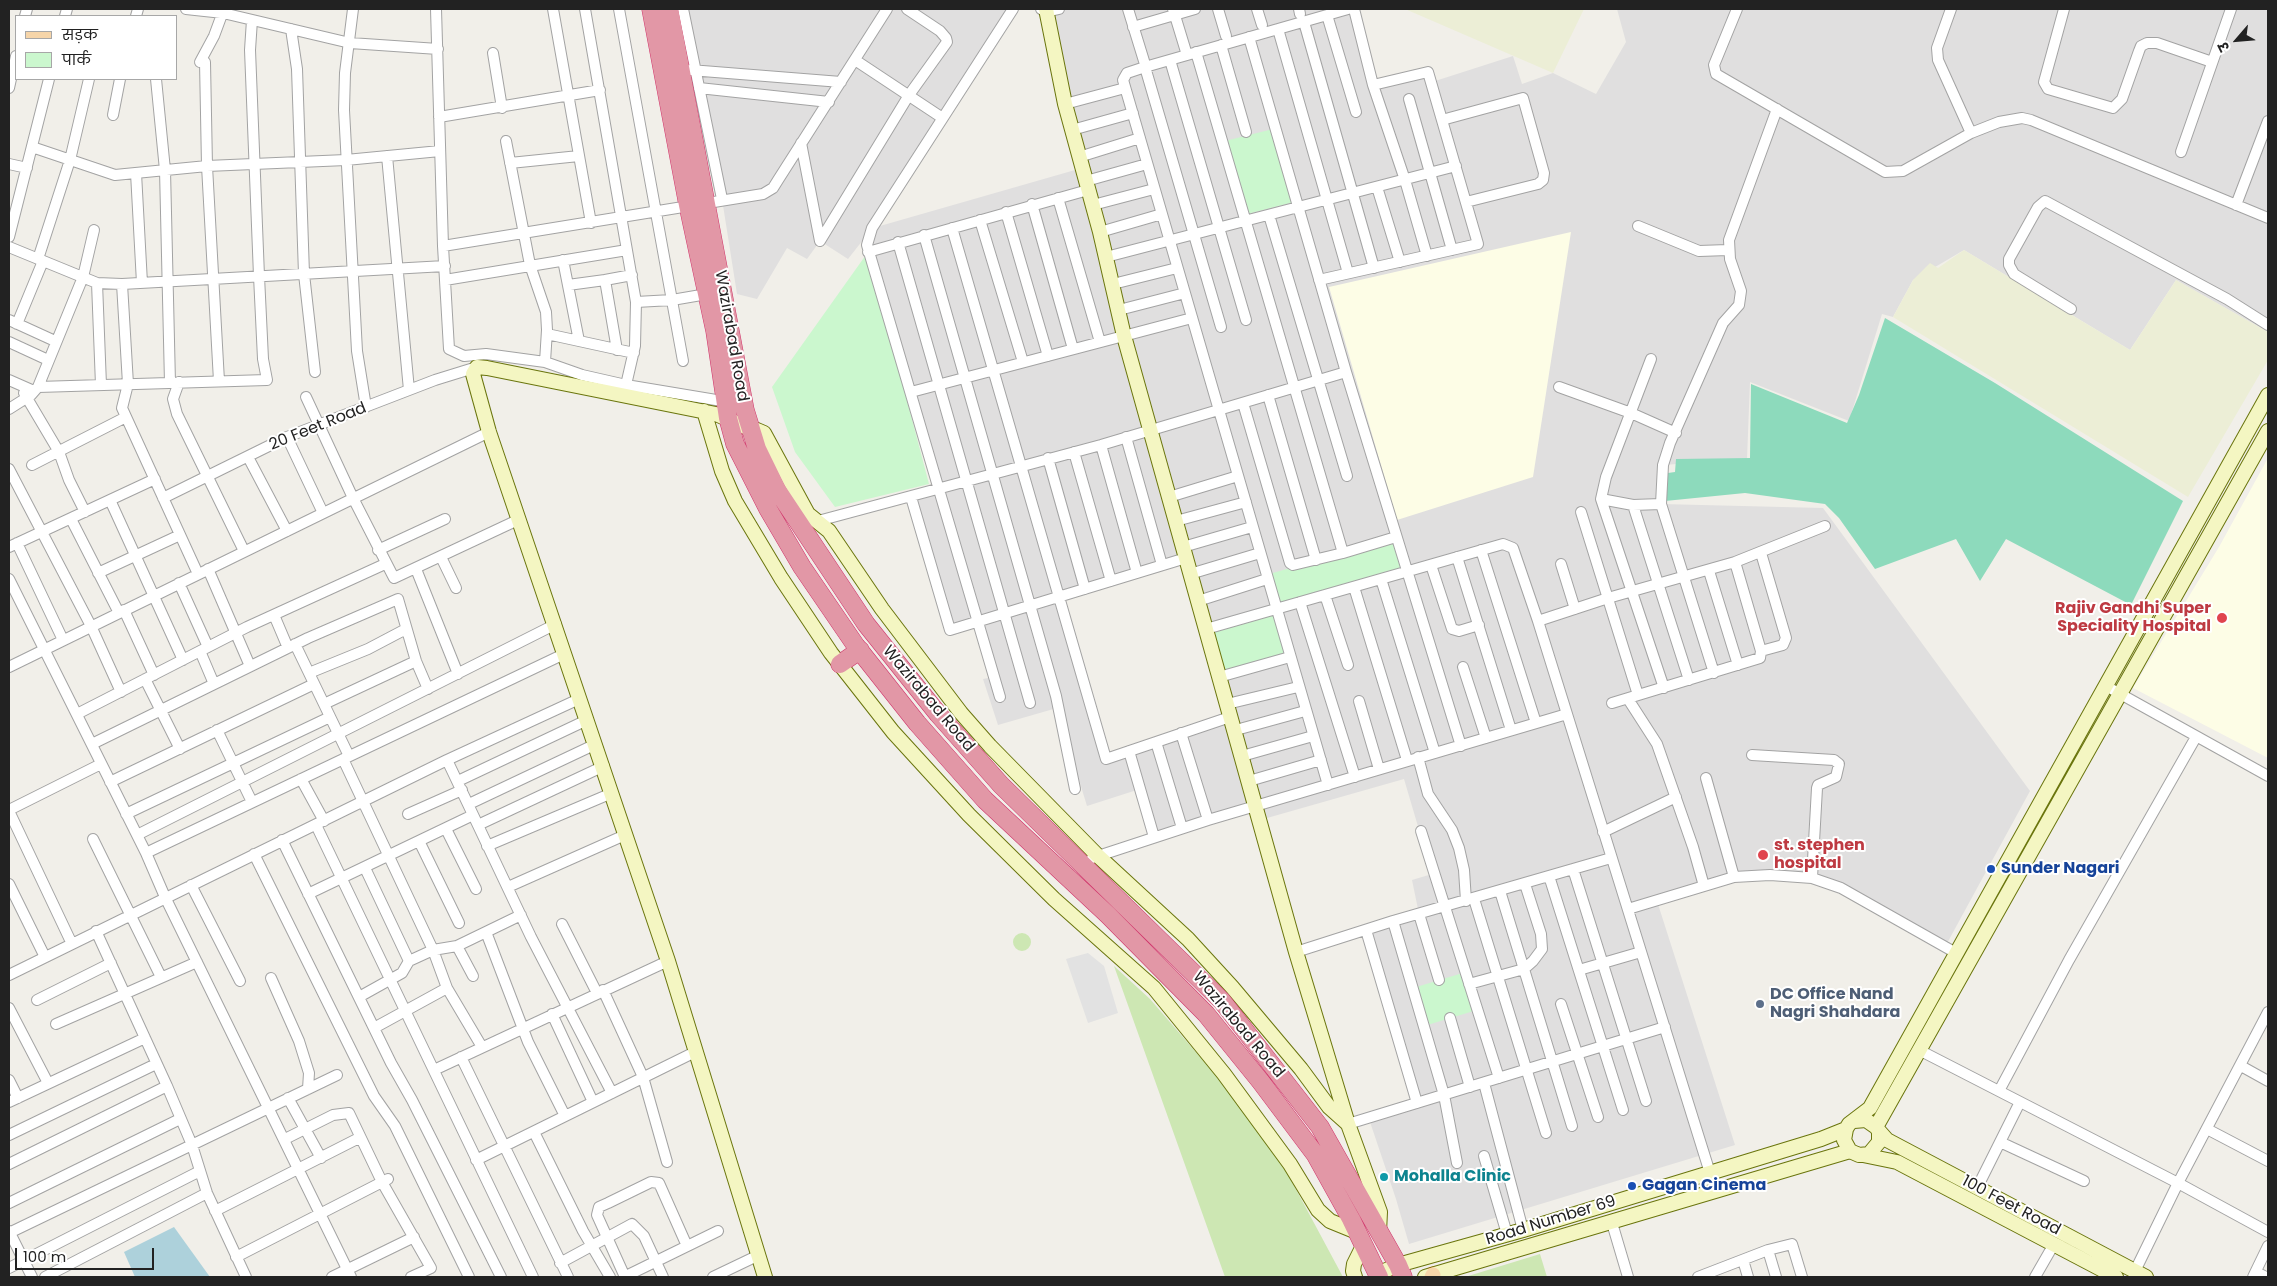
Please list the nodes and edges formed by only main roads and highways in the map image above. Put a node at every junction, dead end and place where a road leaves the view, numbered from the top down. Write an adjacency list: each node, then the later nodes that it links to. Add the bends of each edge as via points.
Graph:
1 (651, 9): 4 (highway, Wazirabad Road, via 735,444)
2 (669, 9): 3 (highway, Wazirabad Road, via 688,70 714,201 750,429 773,481)
3 (802, 514): 4 (highway); 7 (highway, Wazirabad Road, via 866,624 938,714 1002,785 1222,1000 1320,1127)
4 (772, 515): 5 (highway, Wazirabad Road, via 802,567)
5 (860, 650): 6 (highway); 8 (highway, Wazirabad Road, via 917,723 985,800 1108,915 1206,1014 1315,1154)
6 (840, 664)
7 (1400, 1271)
8 (1378, 1276)

